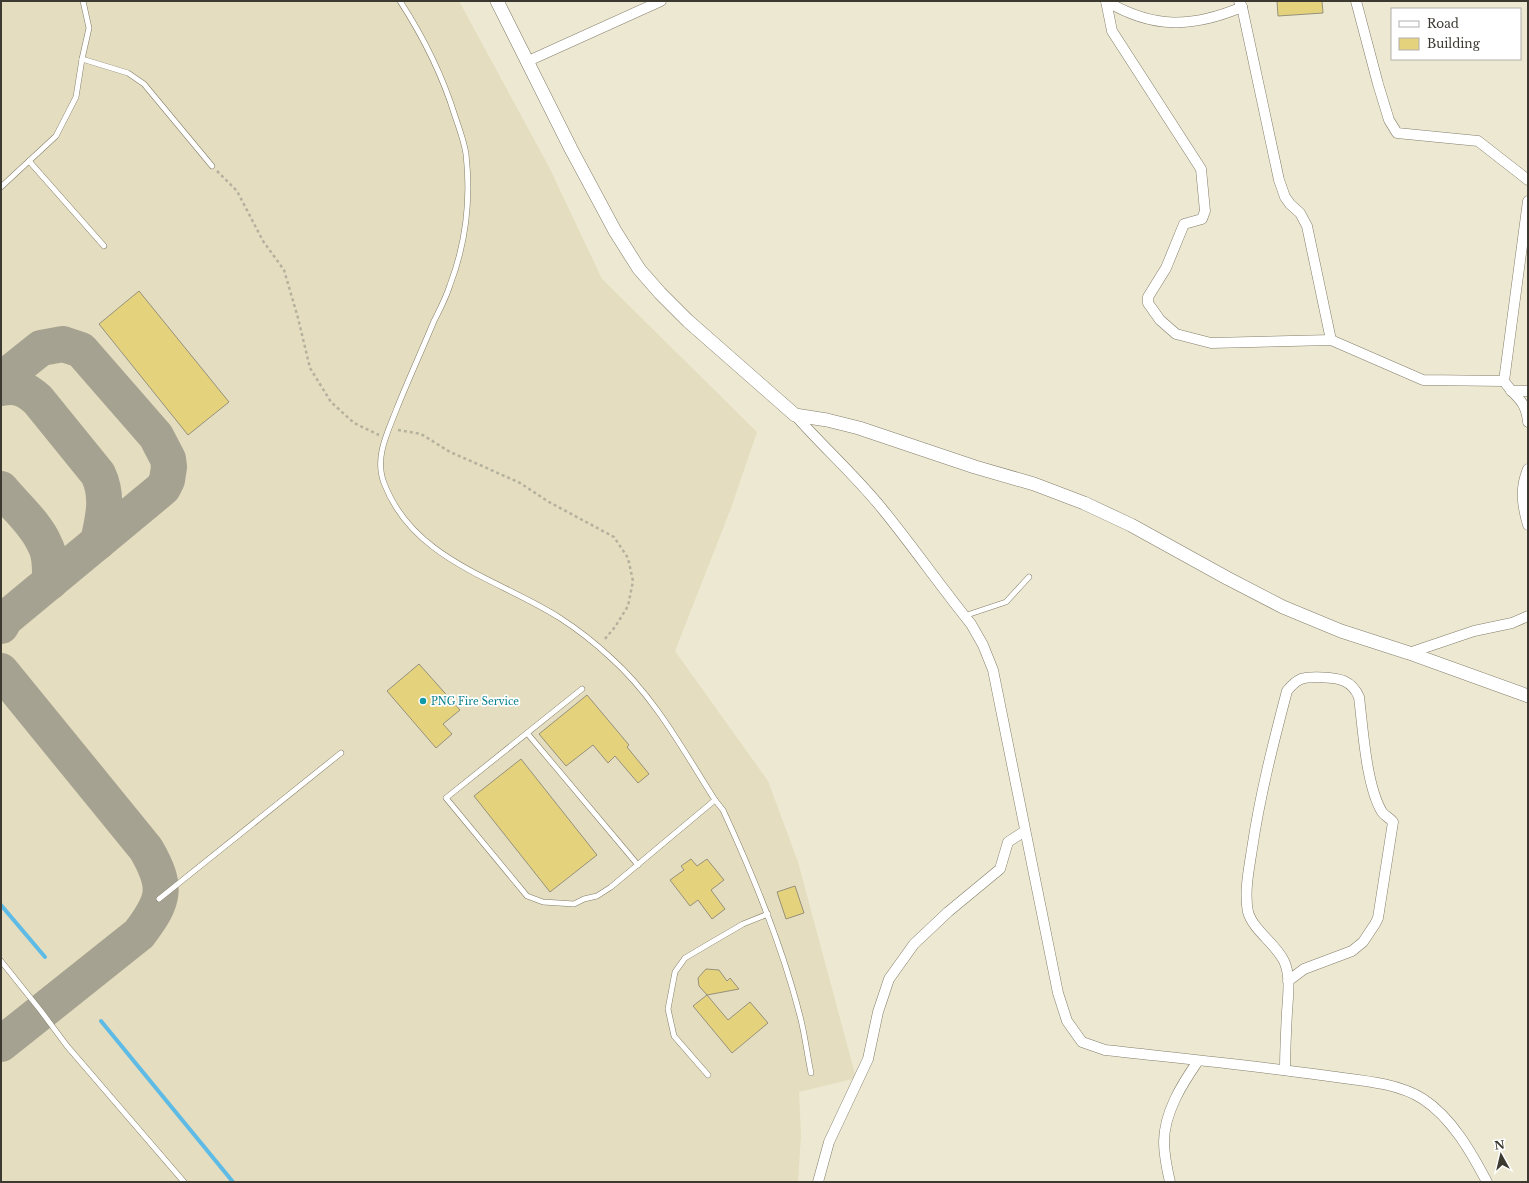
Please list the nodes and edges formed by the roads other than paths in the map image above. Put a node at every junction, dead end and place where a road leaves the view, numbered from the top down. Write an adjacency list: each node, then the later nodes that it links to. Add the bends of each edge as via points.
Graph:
1 (83, 1): 8 (lane, via 89,28)
2 (400, 1): 32 (lane, via 424,40 441,74 450,100 465,152 468,211 460,253 450,286 385,438 380,455 383,483 402,516 429,545 451,561 560,618 611,658 661,714)
3 (497, 1): 9 (street)
4 (660, 1): 9 (street)
5 (1106, 1): 7 (street, via 1128,13 1170,23 1199,21 1223,14); 16 (street, via 1112,31 1201,169 1205,211 1202,219 1184,224 1166,268 1148,297 1148,303 1160,320 1176,334 1211,343)
6 (1356, 1): 12 (street, via 1389,120 1397,133 1478,141)
7 (1240, 4): 16 (street, via 1279,180 1285,197 1300,213 1307,226)
8 (82, 59): 10 (lane, via 76,96 66,118 56,136); 11 (lane, via 128,73 144,84)
9 (526, 62): 20 (street, via 615,231 639,269 688,321)
10 (29, 161): 13 (lane); 15 (lane)
11 (212, 166)
12 (1528, 180)
13 (1, 187)
14 (1528, 201): 17 (street)
15 (104, 246)
16 (1331, 340): 17 (street, via 1423,380)
17 (1504, 380): 18 (street)
18 (1512, 391): 19 (street); 21 (street, via 1524,404)
19 (1528, 391)
20 (795, 415): 25 (street, via 884,511); 27 (street, via 859,428 1034,484 1131,525 1283,607 1341,631)
21 (1528, 422)
22 (1528, 468): 23 (street, via 1522,497)
23 (1528, 525)
24 (1029, 577): 25 (lane, via 1006,602)
25 (964, 616): 33 (street, via 983,645 993,670)
26 (1528, 616): 27 (street)
27 (1409, 653): 29 (street)
28 (582, 688): 30 (lane)
29 (1528, 696)
30 (527, 733): 34 (lane); 34 (lane, via 446,798 527,896 543,902 574,904 597,896)
31 (341, 753): 35 (lane)
32 (715, 800): 34 (lane); 36 (lane, via 723,810)
33 (1025, 830): 39 (street, via 1058,993 1063,1012 1075,1033 1082,1042 1105,1050); 44 (street, via 1008,842 1000,869 914,944 889,978 878,1012 868,1059 829,1142)
34 (638, 865)
35 (160, 899)
36 (768, 914): 41 (lane, via 800,1016); 42 (lane, via 743,924 685,958 674,972 668,1009 674,1036)
37 (1, 961): 43 (lane, via 67,1046)
38 (1288, 981): 38 (street, via 1284,961 1249,914 1246,900 1258,808 1287,691 1294,683 1308,677 1345,681 1359,697 1373,791 1382,812 1393,822 1378,918 1364,942 1352,951 1304,969); 40 (street)
39 (1198, 1060): 40 (street); 45 (street, via 1185,1079 1166,1125 1164,1142)
40 (1285, 1070): 46 (street, via 1373,1082 1405,1090 1423,1099 1462,1138)
41 (811, 1073)
42 (708, 1075)
43 (184, 1182)
44 (818, 1182)
45 (1170, 1182)
46 (1487, 1182)

